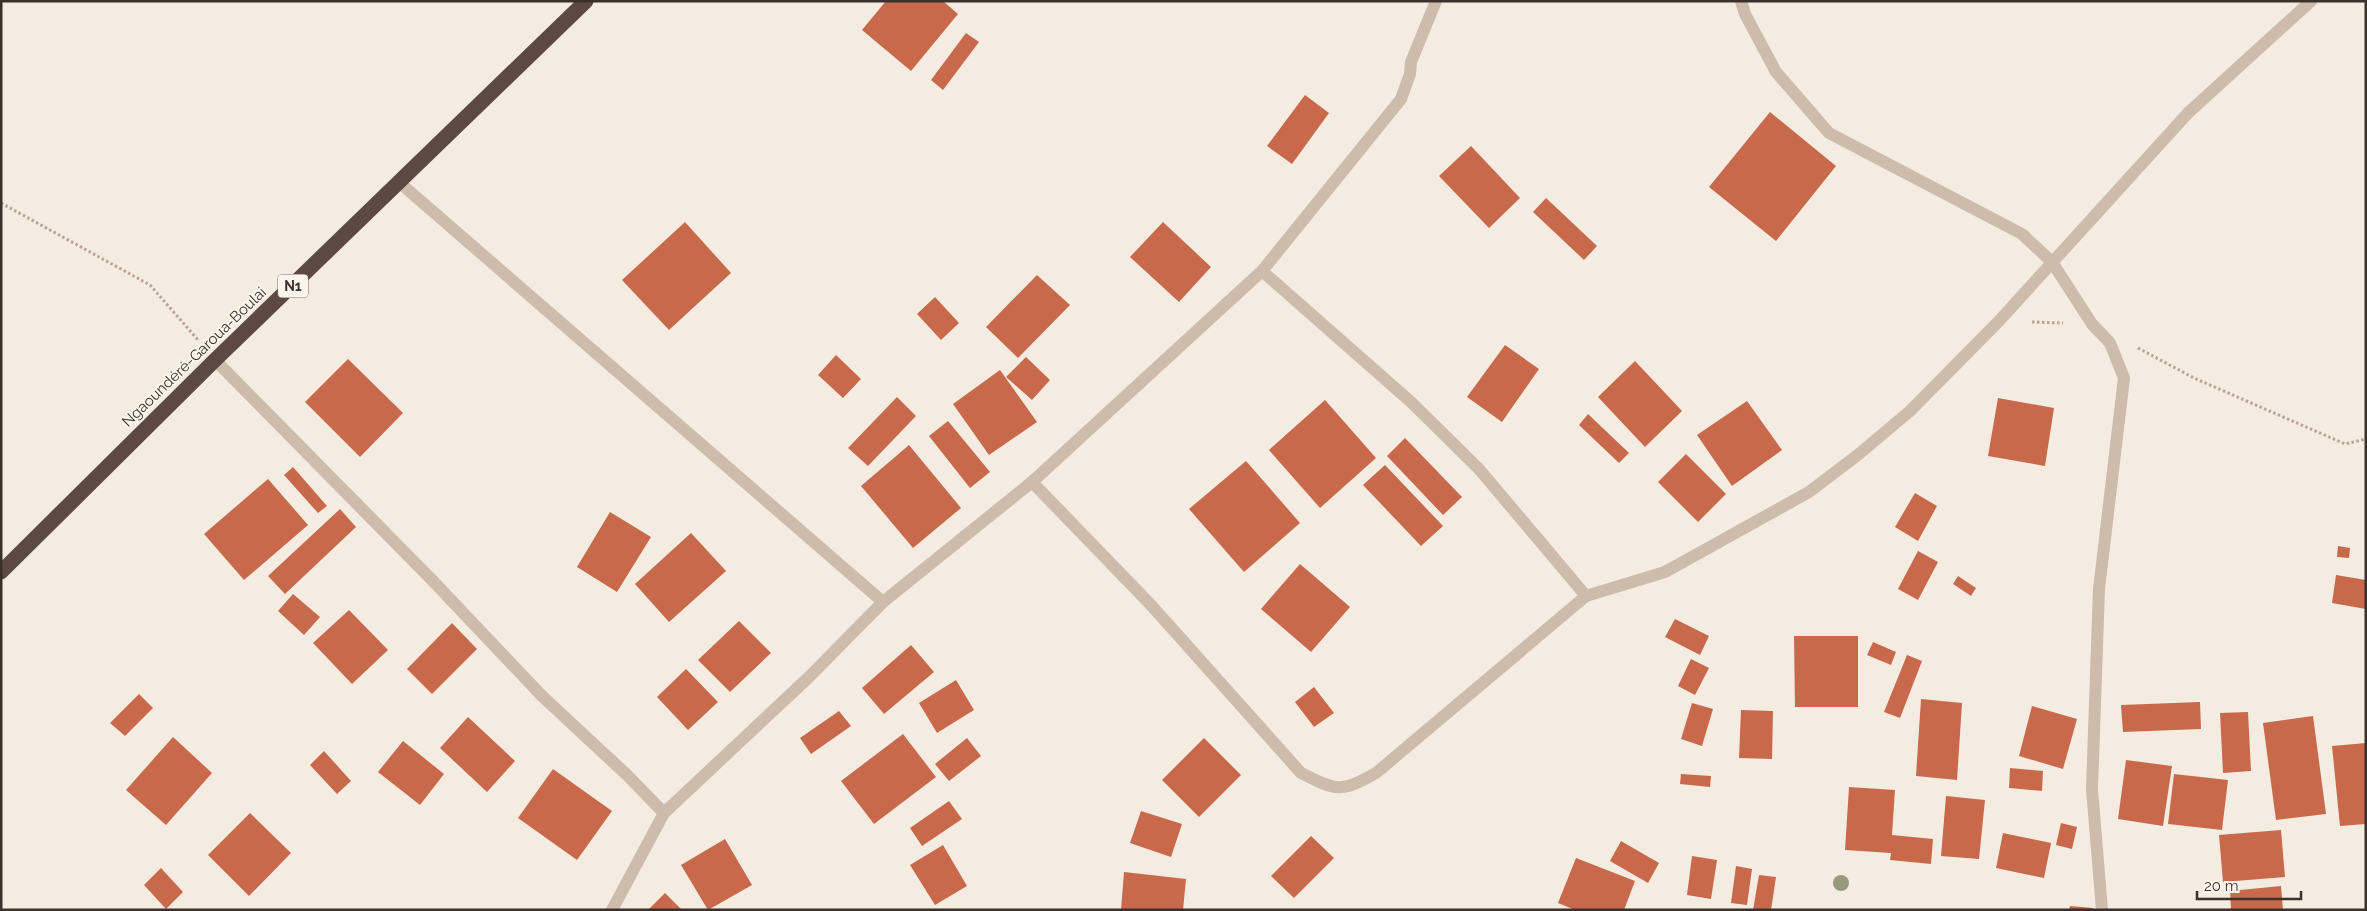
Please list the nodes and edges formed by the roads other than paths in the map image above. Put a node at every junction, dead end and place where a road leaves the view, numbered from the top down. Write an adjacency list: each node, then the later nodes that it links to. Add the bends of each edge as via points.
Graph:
1 (586, 1): 5 (highway, Ngaoundéré-Garoua-Boulai / N1)
2 (1436, 1): 7 (street, via 1411,62 1401,99)
3 (1741, 1): 6 (street, via 1776,72 1829,133 2022,234)
4 (2311, 1): 6 (street, via 2188,113)
5 (400, 183): 8 (highway, Ngaoundéré-Garoua-Boulai / N1); 12 (street)
6 (2052, 262): 11 (street, via 1910,411 1809,492 1665,572); 15 (street, via 2092,324 2110,343 2124,378 2099,589 2092,789)
7 (1262, 271): 9 (street); 11 (street, via 1411,402 1479,469)
8 (215, 360): 10 (highway, Ngaoundéré-Garoua-Boulai / N1); 13 (street, via 542,696)
9 (1032, 482): 11 (street, via 1151,605 1301,773 1328,787 1350,787 1376,773); 12 (street)
10 (1, 572)
11 (1586, 596)
12 (883, 602): 13 (street, via 809,677)
13 (664, 813): 14 (street)
14 (612, 910)
15 (2102, 910)

